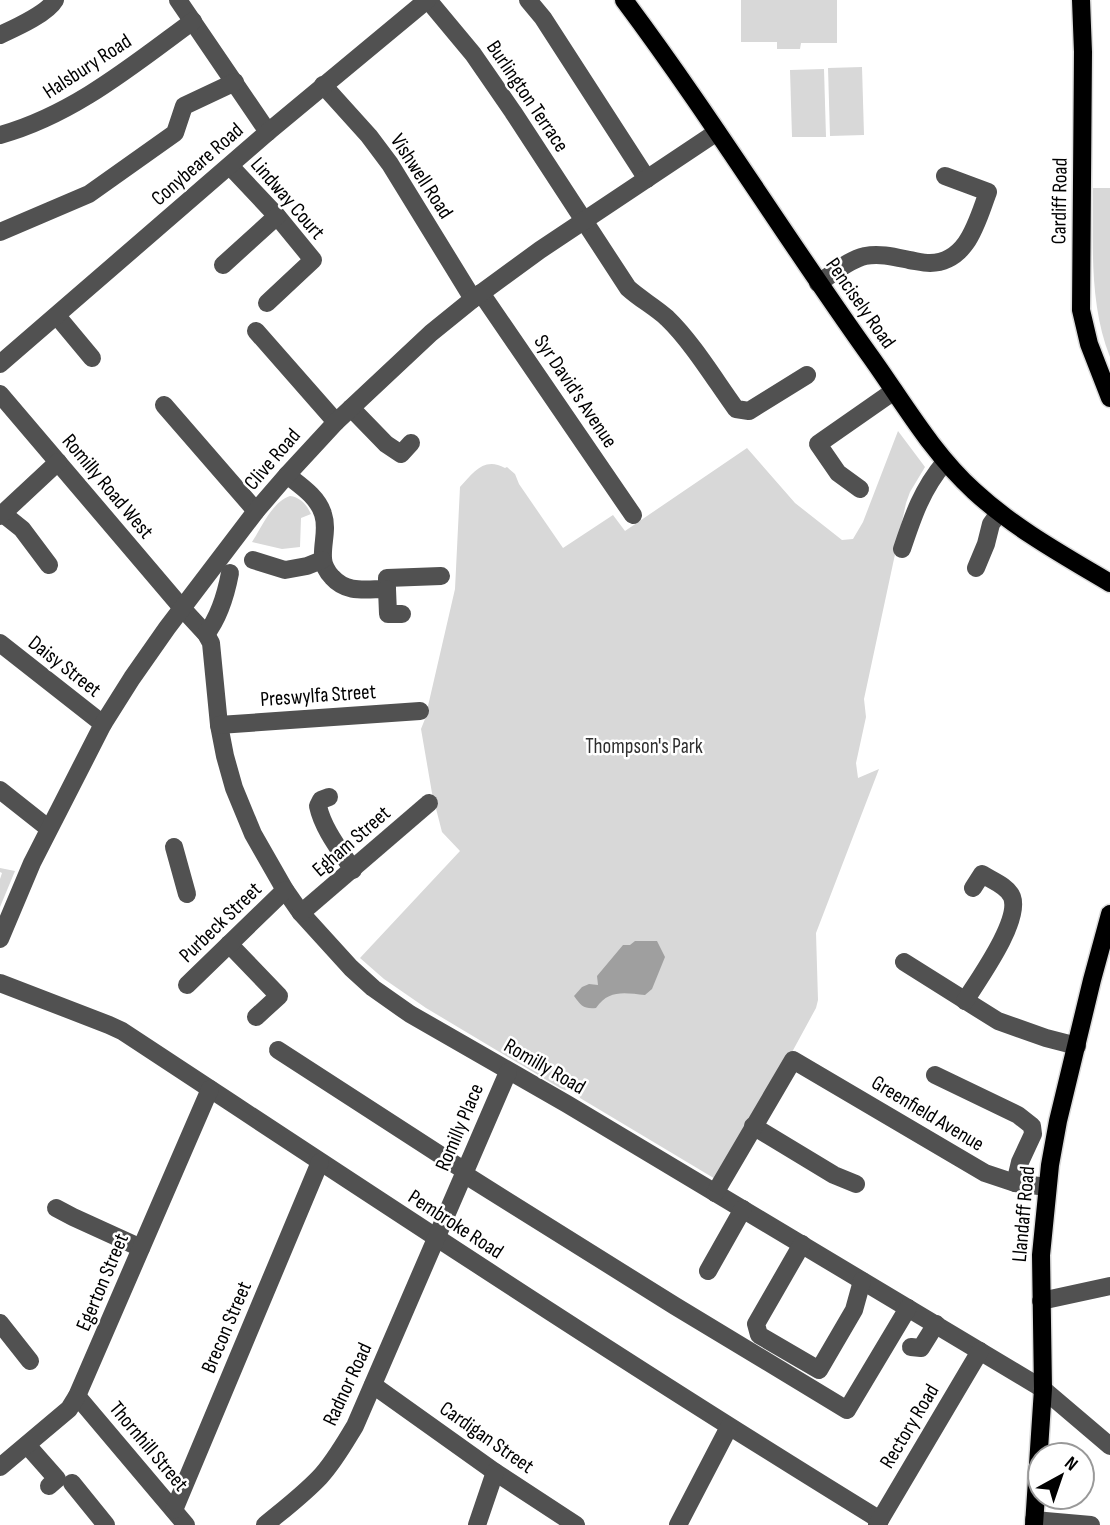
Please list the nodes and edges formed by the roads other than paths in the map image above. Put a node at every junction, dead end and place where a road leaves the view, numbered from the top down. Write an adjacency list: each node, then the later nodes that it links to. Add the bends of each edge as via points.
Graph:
1 (55, 0): 9 (street, via 38,15)
2 (178, 0): 8 (street)
3 (427, 0): 7 (street, Conybeare Road); 19 (street, Burlington Terrace, via 513,111)
4 (528, 0): 17 (street)
5 (624, 0): 13 (main road, Pencisely Road)
6 (1081, 0): 32 (main road, Cardiff Road, via 1081,310 1088,344)
7 (407, 6): 11 (street, Conybeare Road)
8 (193, 21): 10 (street); 14 (street, Halsbury Road, via 82,99 51,117)
9 (0, 34)
10 (235, 82): 12 (street); 20 (street, via 184,106 175,133 89,194)
11 (323, 85): 12 (street, Conybeare Road); 23 (street, Vishwell Road, via 390,164)
12 (268, 132): 15 (street, Conybeare Road)
13 (717, 132): 17 (street, Clive Road); 22 (main road, Pencisely Road)
14 (0, 135)
15 (230, 166): 18 (street, Lindway Court); 25 (street, Conybeare Road)
16 (945, 176): 22 (street, via 988,192 969,242 956,255 930,263 864,256)
17 (647, 179): 19 (street, Clive Road)
18 (277, 216): 21 (street); 24 (street, Lindway Court, via 313,260)
19 (584, 222): 23 (street, Clive Road); 29 (street, Burlington Terrace, via 628,288 677,328 736,409 749,411)
20 (0, 232)
21 (223, 264)
22 (818, 284): 30 (main road, Pencisely Road)
23 (477, 296): 34 (street, Clive Road); 44 (street, Syr David's Avenue)
24 (267, 303)
25 (57, 316): 27 (street); 28 (street, Conybeare Road)
26 (256, 331): 35 (street)
27 (92, 358)
28 (0, 364)
29 (807, 375)
30 (894, 391): 38 (main road, Pencisely Road); 40 (street, via 818,444 838,473)
31 (0, 394): 37 (street, Romilly Road West)
32 (1110, 398)
33 (164, 405): 41 (street)
34 (351, 408): 35 (street, Clive Road); 36 (street, via 381,449 401,454)
35 (336, 422): 39 (street, Clive Road)
36 (411, 443)
37 (58, 462): 43 (street); 54 (street, Romilly Road West)
38 (945, 462): 42 (main road, Pencisely Road); 45 (street, via 918,503)
39 (287, 475): 41 (street, Clive Road); 47 (street, via 318,503 323,515 325,527)
40 (860, 489)
41 (256, 511): 54 (street, Clive Road)
42 (999, 513): 49 (street); 53 (main road, Pencisely Road)
43 (1, 515): 48 (street, via 22,529)
44 (633, 515)
45 (902, 549)
46 (253, 561): 47 (street, via 285,570)
47 (315, 563): 52 (street, via 351,589)
48 (49, 565)
49 (976, 568)
50 (230, 573): 56 (street, via 226,596)
51 (441, 576): 52 (street)
52 (387, 583): 55 (street, via 388,614)
53 (1110, 583)
54 (182, 608): 56 (street); 59 (street, Clive Road)
55 (402, 614)
56 (206, 634): 60 (street, Romilly Road, via 211,643)
57 (0, 643): 59 (street, Daisy Street)
58 (420, 711): 60 (street, Preswylfa Street)
59 (103, 724): 64 (street, Clive Road)
60 (219, 725): 68 (street, Romilly Road, via 239,800)
61 (0, 790): 64 (street)
62 (329, 797): 66 (street, via 321,800 320,815)
63 (429, 803): 66 (street, Egham Street)
64 (48, 828): 72 (street, Clive Road)
65 (174, 847): 69 (street)
66 (353, 870): 70 (street, Egham Street)
67 (973, 888): 77 (street, via 982,874 1008,890 1013,907 1003,940)
68 (285, 890): 70 (street, Romilly Road); 73 (street, Purbeck Street)
69 (187, 894)
70 (301, 913): 81 (street, Romilly Road, via 373,988)
71 (1110, 914): 79 (main road, Llandaff Road)
72 (0, 939)
73 (229, 944): 76 (street, Purbeck Street); 78 (street, via 279,996)
74 (904, 962): 77 (street)
75 (0, 983): 83 (street, Pembroke Road, via 109,1025)
76 (187, 985)
77 (965, 1001): 79 (street, via 998,1021)
78 (256, 1017)
79 (1077, 1045): 89 (main road, Llandaff Road)
80 (278, 1050): 86 (street)
81 (508, 1072): 86 (street, Romilly Place); 90 (street, Romilly Road)
82 (935, 1075): 87 (street, via 1032,1126)
83 (210, 1089): 85 (street, Pembroke Road); 95 (street, Egerton Street)
84 (753, 1126): 87 (street, Greenfield Avenue, via 793,1060 985,1174); 88 (street); 90 (street)
85 (320, 1162): 93 (street, Pembroke Road); 116 (street, Brecon Street)
86 (464, 1172): 93 (street, Romilly Place); 100 (street, via 847,1410)
87 (1015, 1183): 89 (street, Greenfield Avenue)
88 (856, 1184)
89 (1047, 1187): 99 (main road, Llandaff Road)
90 (715, 1192): 92 (street, Romilly Road)
91 (56, 1208): 95 (street)
92 (743, 1209): 94 (street, Romilly Road); 96 (street)
93 (436, 1238): 106 (street, Radnor Road); 109 (street, Pembroke Road)
94 (802, 1244): 97 (street, Romilly Road); 97 (street, via 756,1324 759,1335 818,1370 854,1310)
95 (141, 1248): 108 (street, Egerton Street)
96 (708, 1271)
97 (862, 1281): 100 (street, Romilly Road)
98 (1110, 1286): 99 (street)
99 (1041, 1301): 107 (main road, Llandaff Road)
100 (908, 1308): 102 (street, Romilly Road)
101 (0, 1322): 105 (street)
102 (936, 1324): 103 (street, via 921,1348); 104 (street, Romilly Road)
103 (911, 1347)
104 (980, 1351): 107 (street, Romilly Road); 117 (street, Rectory Road)
105 (30, 1361)
106 (373, 1385): 113 (street, Cardigan Street); 119 (street, Radnor Road, via 355,1426 326,1469)
107 (1043, 1388): 111 (street, Romilly Road); 118 (main road, Llandaff Road)
108 (77, 1396): 110 (street, Egerton Street, via 69,1409); 116 (street, Thornhill Street)
109 (729, 1427): 117 (street, Pembroke Road); 124 (street)
110 (27, 1445): 112 (street, Egerton Street); 115 (street, via 57,1479)
111 (1110, 1446)
112 (0, 1467)
113 (495, 1472): 122 (street); 123 (street, Cardigan Street)
114 (72, 1483): 120 (street)
115 (49, 1486)
116 (174, 1510): 121 (street, Thornhill Street)
117 (879, 1522)
118 (1034, 1523): 125 (street)
119 (269, 1524)
120 (106, 1525)
121 (186, 1525)
122 (477, 1525)
123 (576, 1525)
124 (678, 1525)
125 (1091, 1525)

